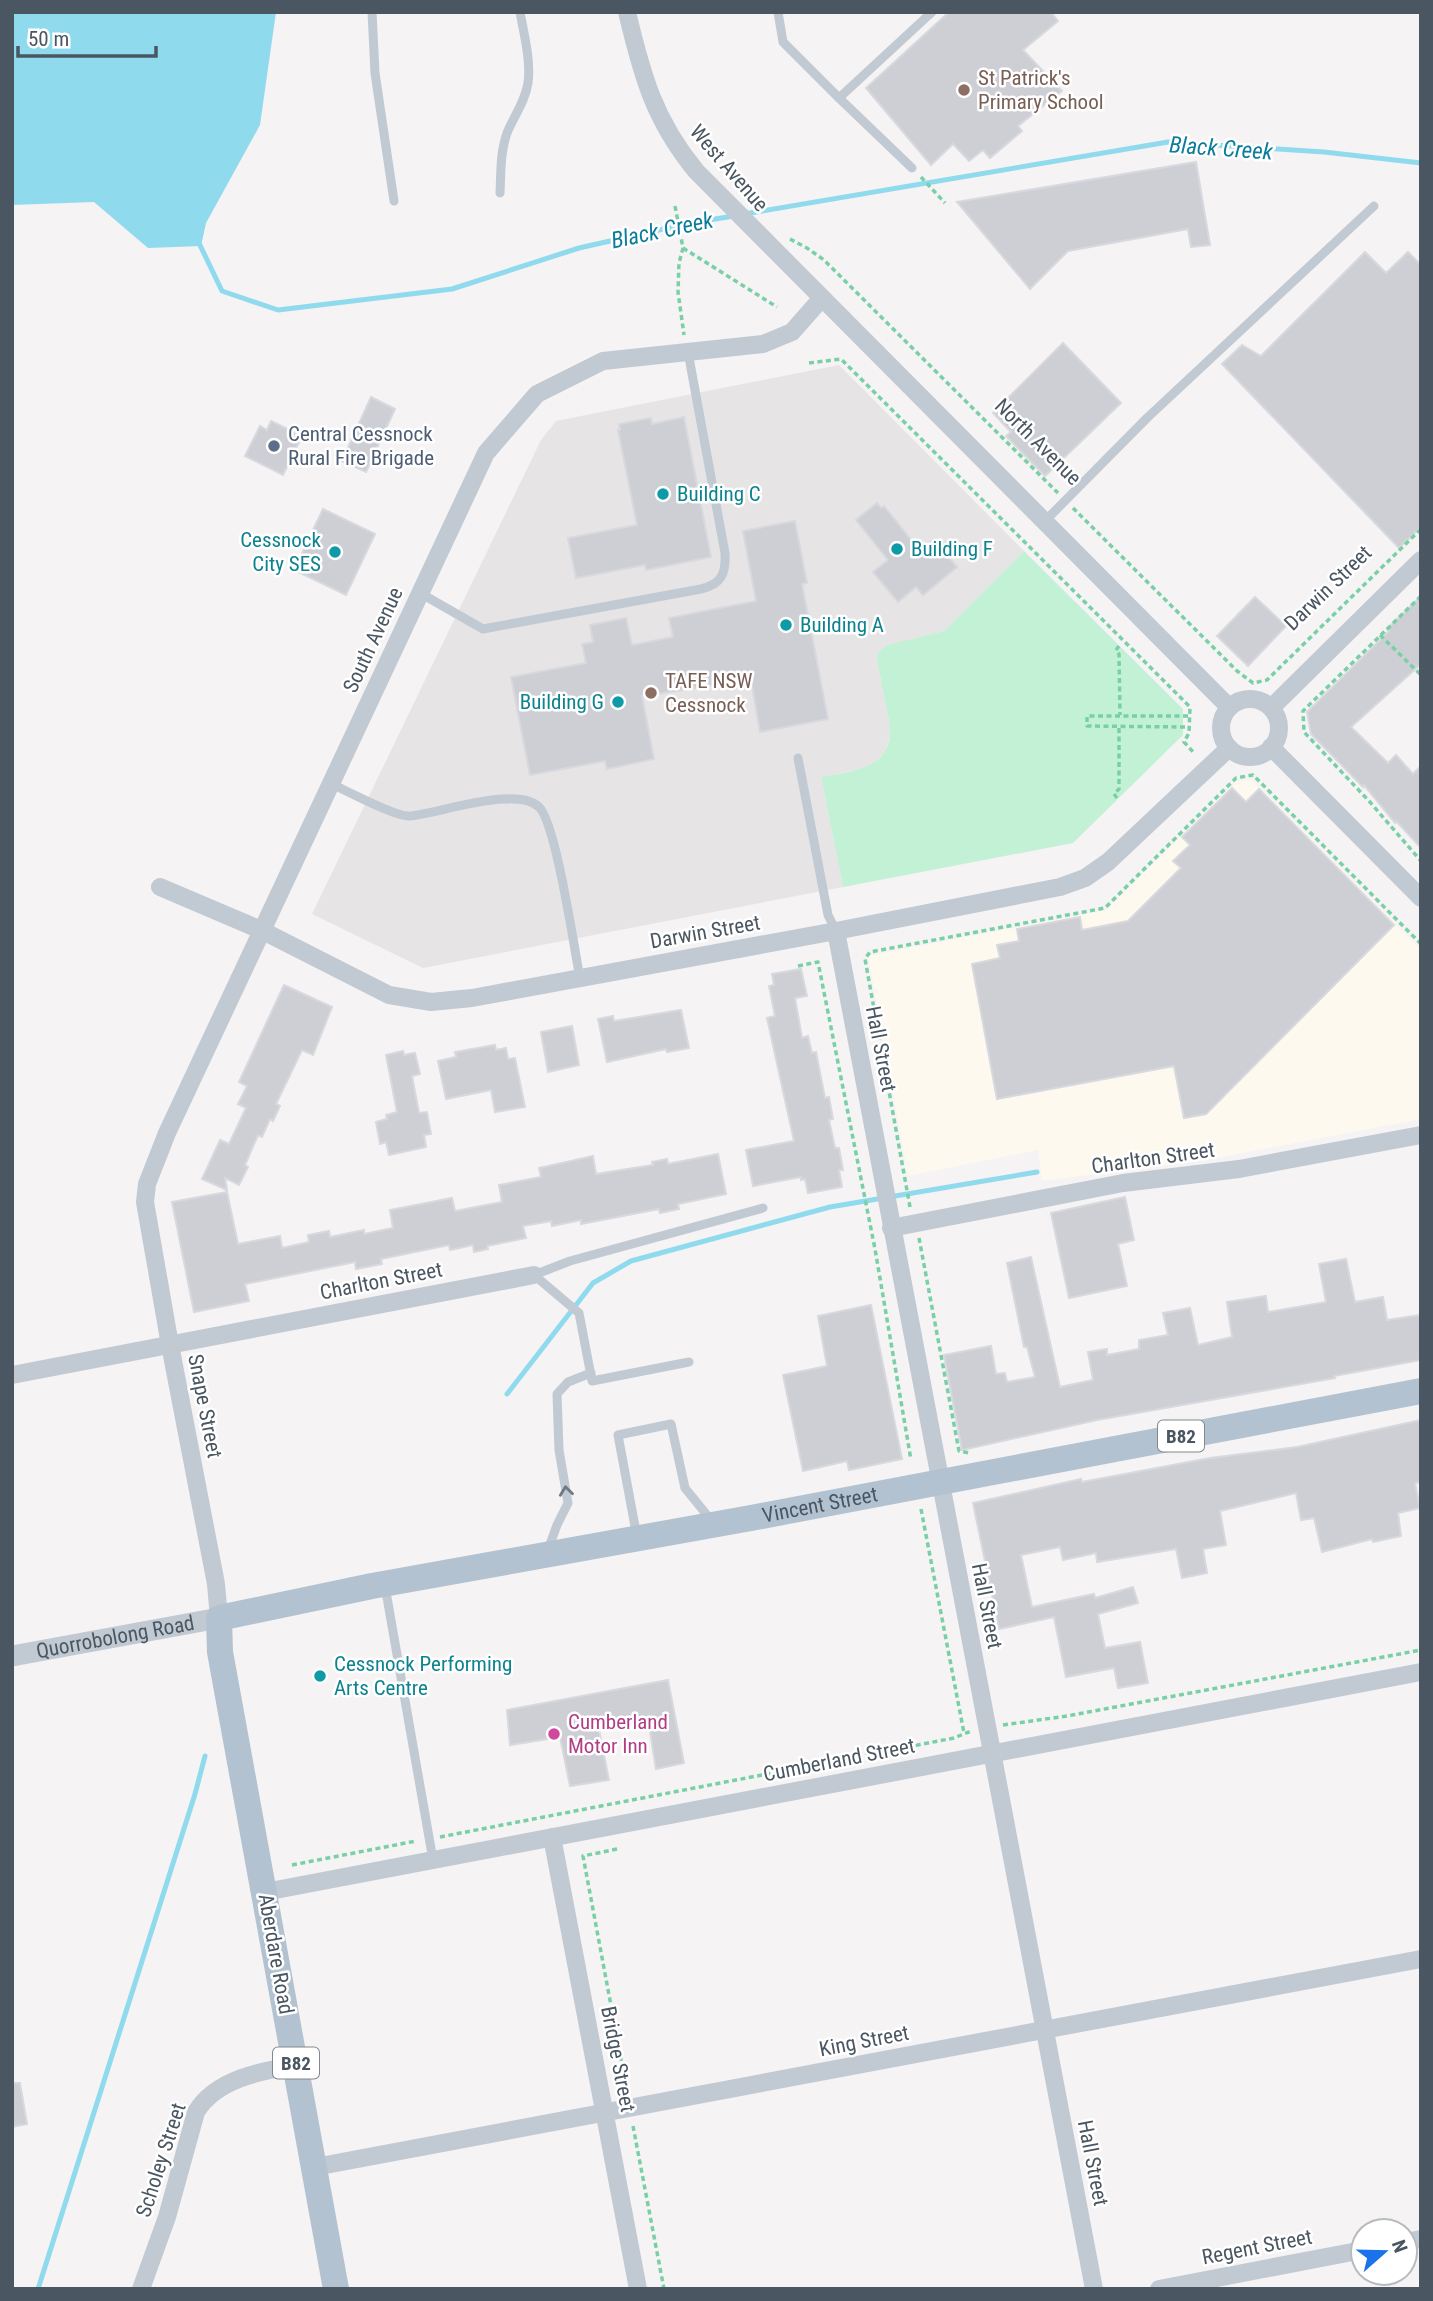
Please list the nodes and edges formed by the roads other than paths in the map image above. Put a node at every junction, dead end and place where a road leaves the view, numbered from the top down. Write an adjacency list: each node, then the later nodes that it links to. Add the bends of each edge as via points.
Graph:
1 (372, 12): 9 (lane, via 375,72)
2 (520, 12): 8 (lane, via 528,83 502,151)
3 (627, 12): 11 (street, West Avenue, via 642,71 663,125 679,150)
4 (778, 12): 6 (lane, via 783,42)
5 (932, 12): 6 (lane)
6 (839, 99): 7 (lane)
7 (912, 167)
8 (500, 193)
9 (394, 201)
10 (1374, 206): 13 (lane)
11 (821, 299): 12 (street, South Avenue, via 798,327 778,340); 13 (street)
12 (688, 352): 15 (street, South Avenue, via 603,361 537,394 486,453); 15 (lane, via 725,553 721,580 712,586 483,629)
13 (1044, 522): 16 (street)
14 (1421, 560): 17 (street)
15 (420, 593): 21 (street, South Avenue)
16 (1229, 707): 17 (street, via 1251,699); 19 (street, via 1221,727)
17 (1271, 708): 18 (street, via 1279,728)
18 (1271, 747): 19 (street, via 1254,757); 23 (street)
19 (1229, 748): 25 (street, Darwin Street, via 1108,862 1085,878 1060,887)
20 (798, 758): 25 (lane, via 828,915)
21 (330, 783): 24 (street, South Avenue); 26 (lane, via 405,817 498,799 523,799 540,807 552,832)
22 (160, 887): 24 (street, Darwin Street)
23 (1421, 898)
24 (261, 930): 26 (street, Darwin Street, via 389,995 431,1002); 28 (street, South Avenue, via 167,1133 147,1184)
25 (836, 931): 26 (street, Darwin Street); 30 (street, Hall Street)
26 (580, 978)
27 (1421, 1135): 30 (street, Charlton Street, via 1240,1169 1123,1183)
28 (145, 1202): 32 (street, Snape Street)
29 (763, 1208): 31 (lane)
30 (891, 1228): 37 (street, Hall Street)
31 (534, 1275): 32 (street, Charlton Street); 34 (lane, via 582,1319)
32 (170, 1345): 35 (street, Charlton Street); 42 (street, Snape Street)
33 (689, 1362): 34 (lane, via 592,1381)
34 (591, 1373): 40 (lane, one-way to 34, via 568,1503 559,1450 557,1394 568,1382)
35 (12, 1375)
36 (1421, 1391): 37 (main road, Vincent Street / B82)
37 (941, 1482): 38 (main road, Vincent Street / B82); 45 (street, Hall Street)
38 (715, 1524): 39 (main road, Vincent Street / B82); 39 (lane, via 685,1488 671,1423 618,1435)
39 (637, 1538): 40 (main road, Vincent Street / B82)
40 (547, 1555): 41 (main road, Vincent Street / B82)
41 (384, 1584): 42 (main road, Vincent Street / B82); 47 (lane)
42 (219, 1618): 43 (street, Quorrobolong Road); 48 (main road, Aberdare Road / B82, via 220,1652)
43 (12, 1656)
44 (1421, 1672): 45 (street, Cumberland Street)
45 (992, 1754): 46 (street, Cumberland Street); 50 (street, Hall Street)
46 (552, 1837): 47 (street, Cumberland Street); 52 (street, Bridge Street)
47 (433, 1860): 48 (street, Cumberland Street)
48 (265, 1892): 51 (main road, Aberdare Road / B82)
49 (1421, 1959): 50 (street, King Street)
50 (1044, 2030): 52 (street, King Street); 58 (street, Hall Street)
51 (296, 2064): 53 (main road, Aberdare Road / B82); 55 (street, Scholey Street, via 248,2076 202,2102)
52 (605, 2114): 53 (street, King Street); 57 (street, Bridge Street)
53 (315, 2167): 56 (main road, Aberdare Road / B82)
54 (1349, 2253): 59 (street, Regent Street)
55 (141, 2289)
56 (337, 2289)
57 (638, 2289)
58 (1094, 2289)
59 (1159, 2289)

